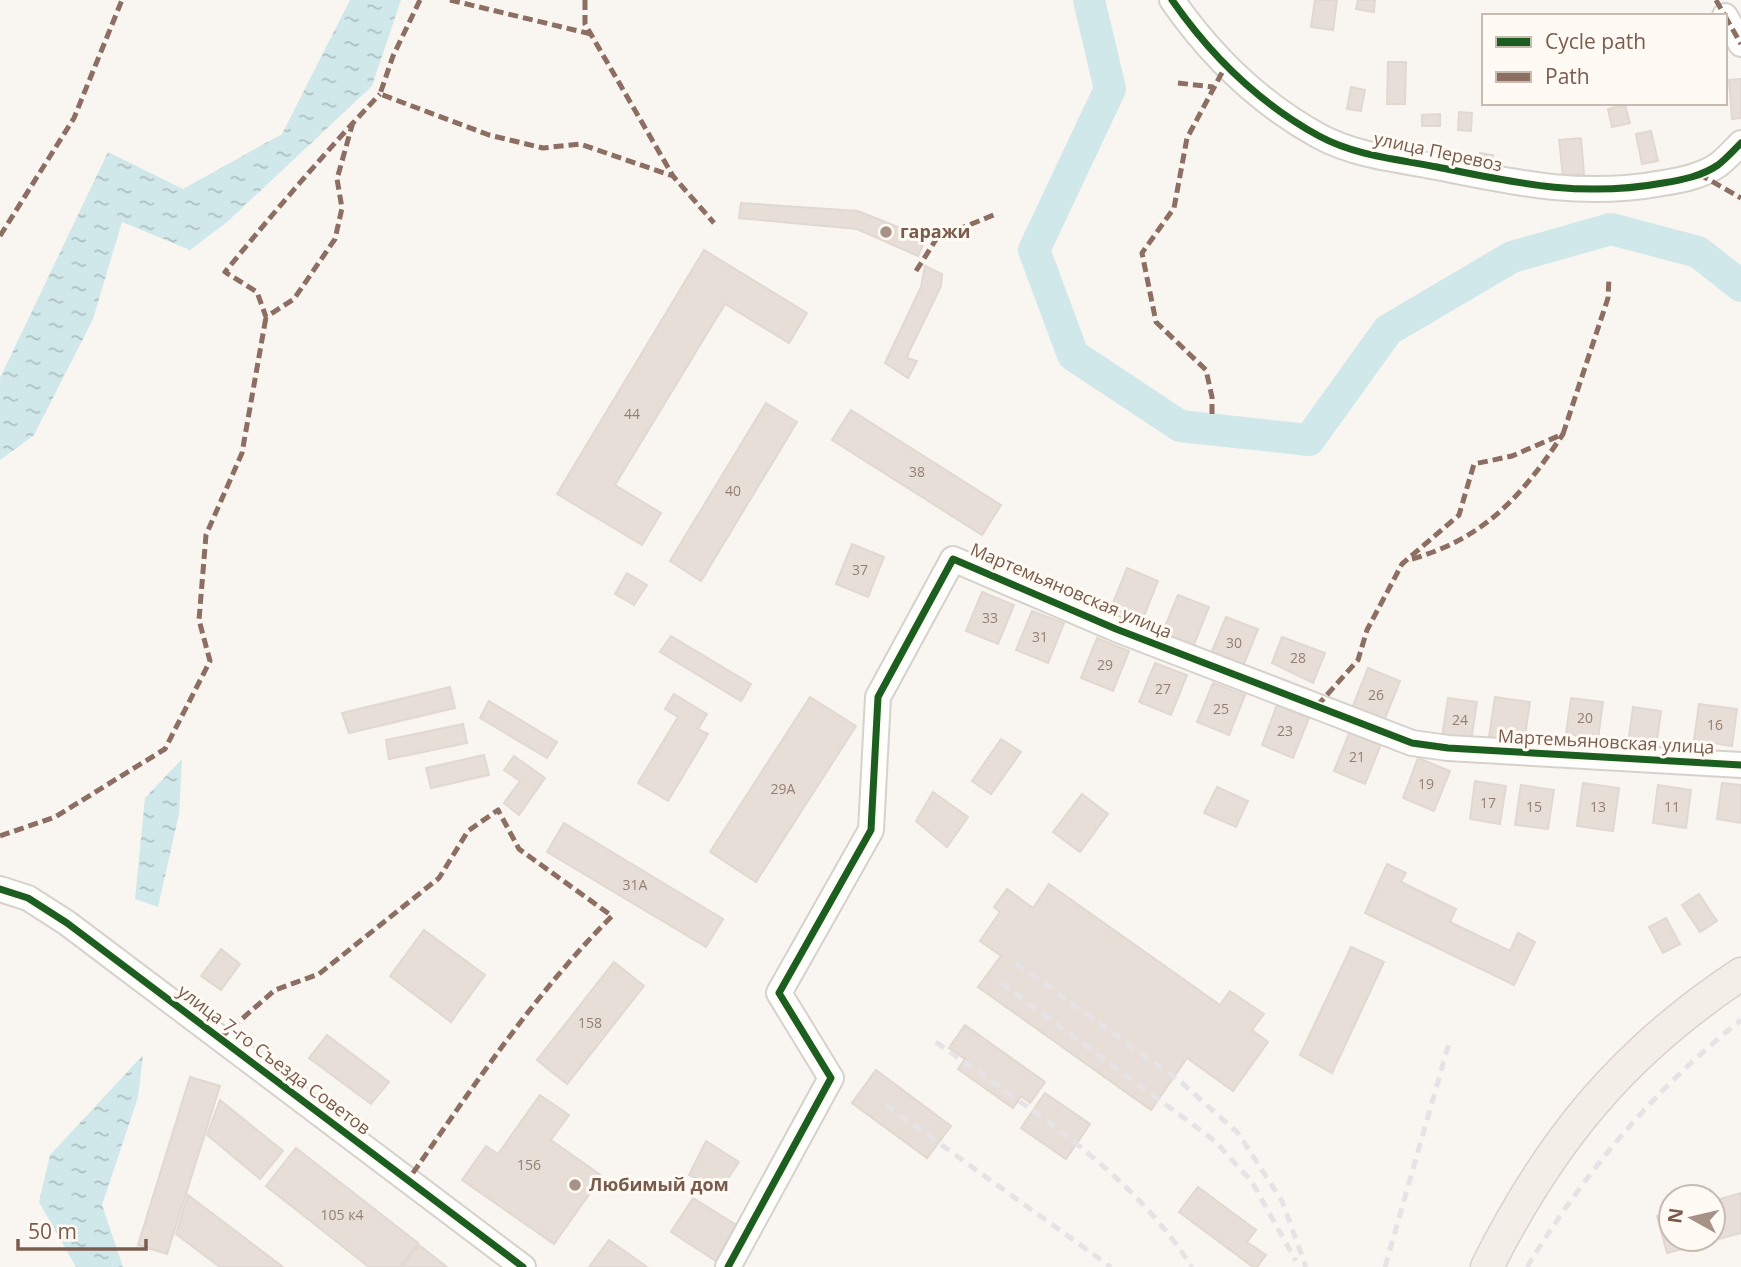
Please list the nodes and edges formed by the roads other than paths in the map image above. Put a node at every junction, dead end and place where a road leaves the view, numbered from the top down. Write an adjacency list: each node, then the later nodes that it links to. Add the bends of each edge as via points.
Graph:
1 (1172, 0): 4 (street, улица Перевоз, via 1226,67 1262,98 1321,137 1382,160 1521,186 1607,191 1691,178 1718,165)
2 (1727, 20): 3 (street)
3 (1741, 44)
4 (1741, 143)
5 (1741, 765): 9 (street, Мартемьяновская улица, via 1412,743 1116,629 953,559 878,697 871,830 779,993 831,1078)
6 (0, 889): 8 (street, улица 7-го Съезда Советов, via 27,898 67,923)
7 (1741, 974): 10 (main road, via 1658,1034 1597,1098 1534,1181)
8 (523, 1267)
9 (728, 1267)
10 (1487, 1267)

